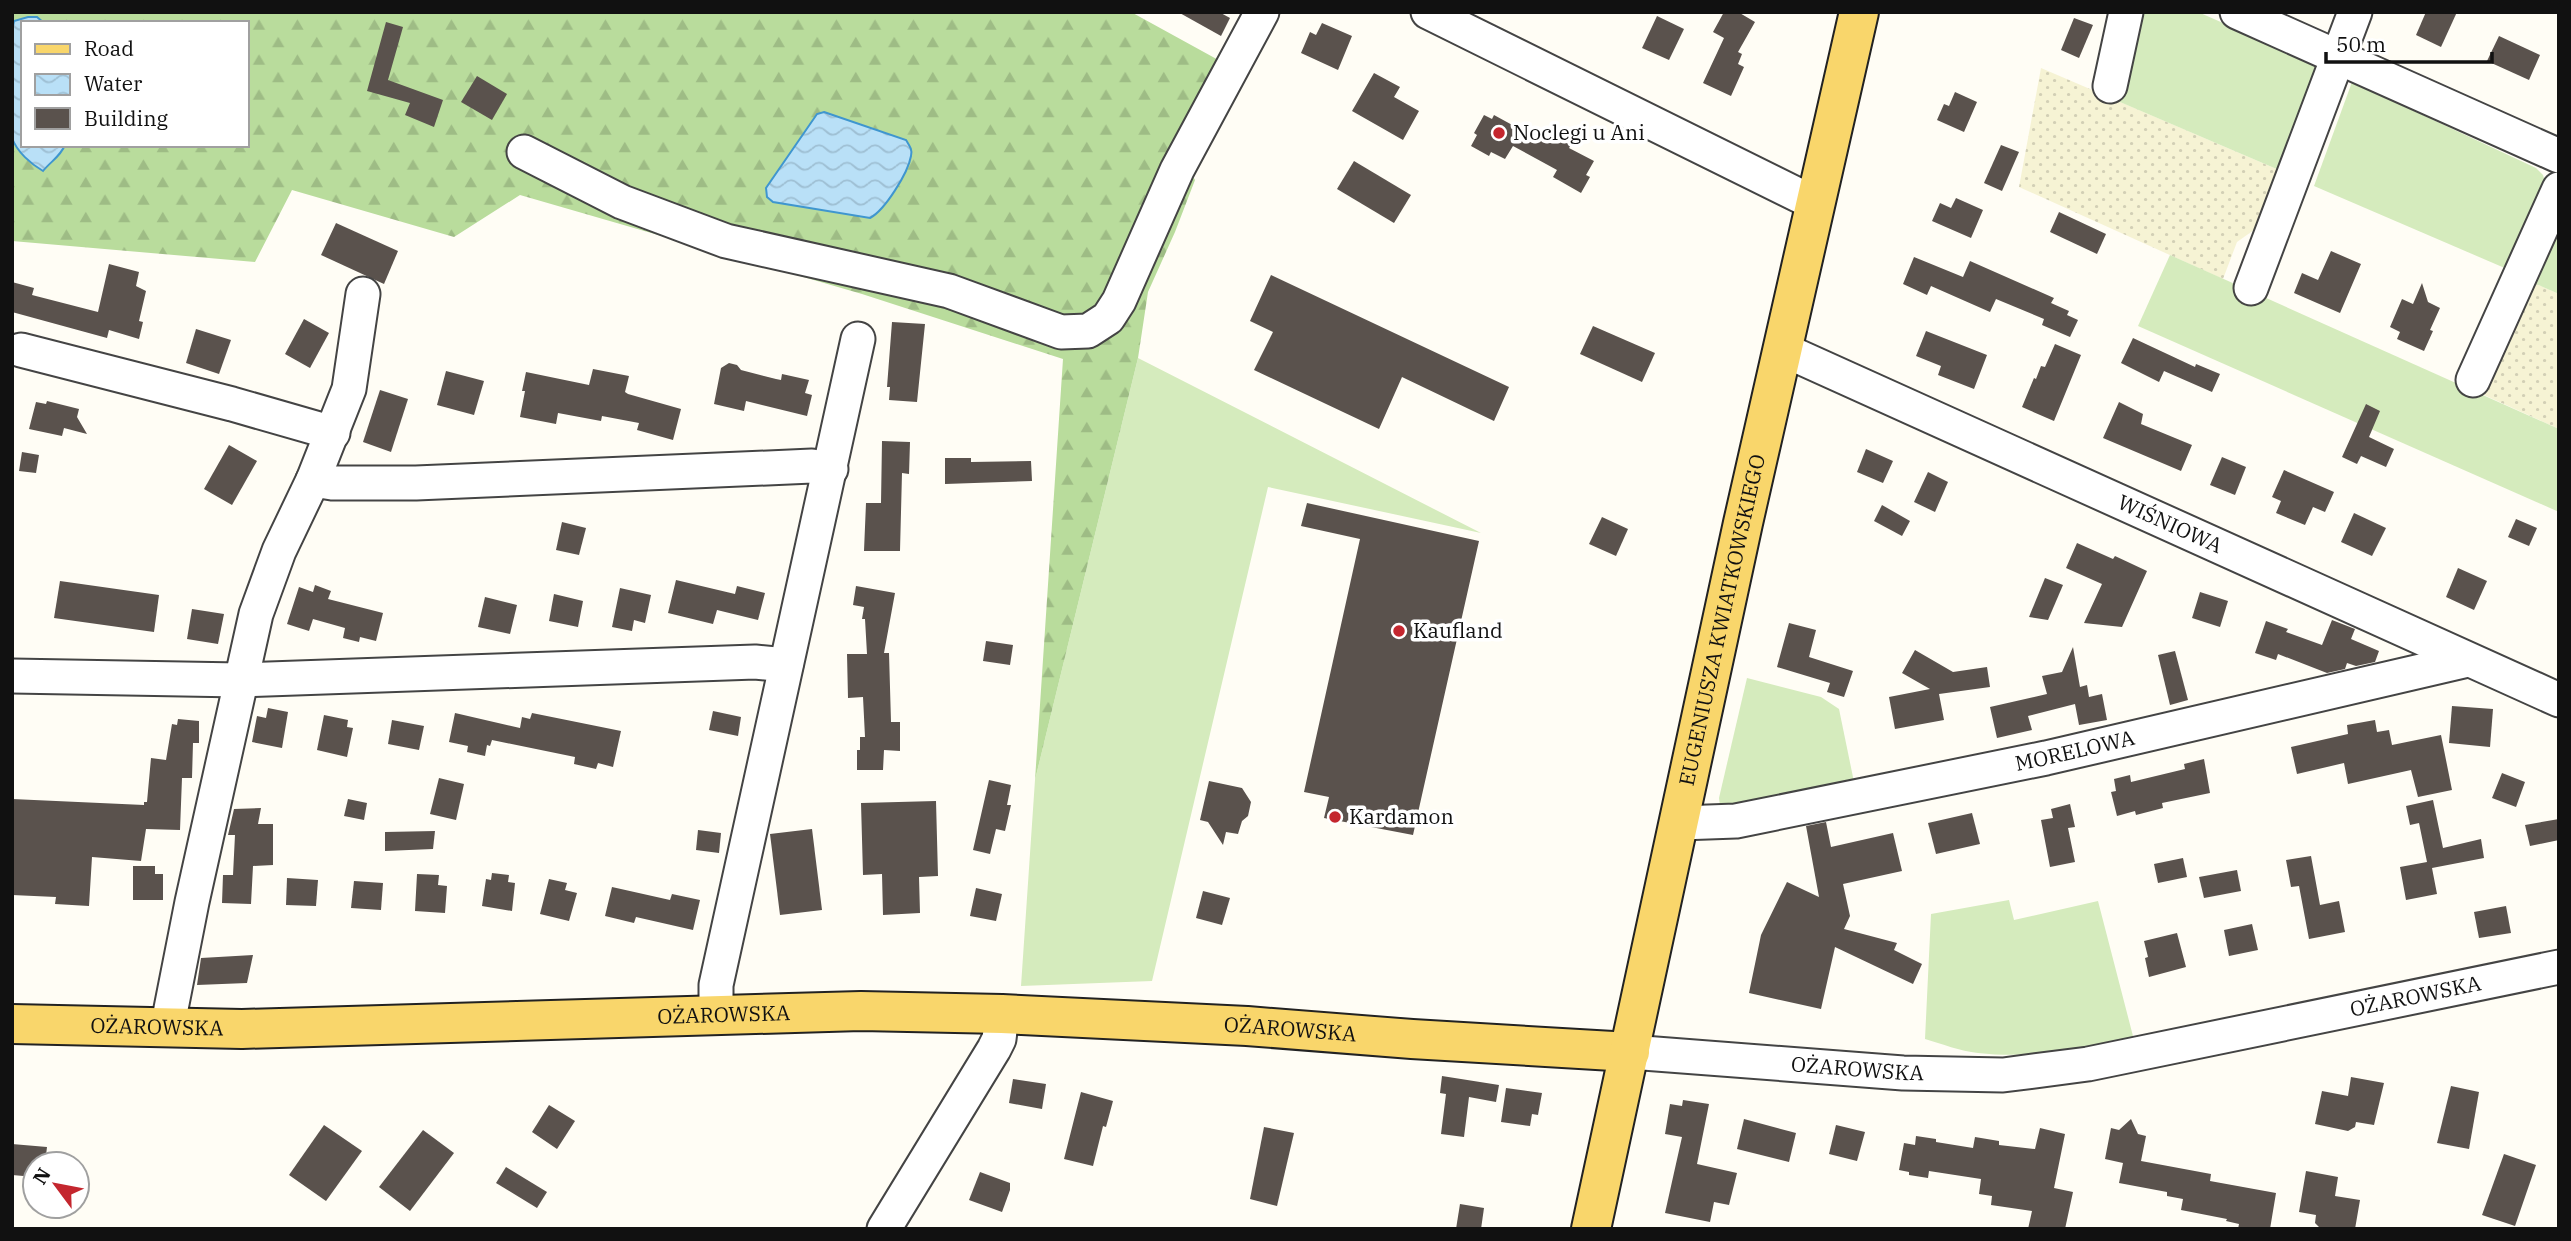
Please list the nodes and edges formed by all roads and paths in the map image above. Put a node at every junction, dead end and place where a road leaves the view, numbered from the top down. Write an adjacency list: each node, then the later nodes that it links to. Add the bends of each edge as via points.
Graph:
1 (1262, 12): 9 (street, via 1177,170 1119,301 1108,317 1088,331 1061,332 949,291 726,241 622,202)
2 (1428, 12): 12 (street)
3 (1859, 12): 12 (main road, EUGENIUSZA KWIATKOWSKIEGO)
4 (2126, 12): 8 (street)
5 (2237, 12): 7 (street)
6 (2355, 12): 7 (street)
7 (2338, 57): 10 (street); 13 (street)
8 (2110, 86)
9 (524, 152)
10 (2559, 156)
11 (2559, 189): 18 (street)
12 (1816, 201): 17 (main road, EUGENIUSZA KWIATKOWSKIEGO)
13 (2251, 288)
14 (363, 294): 19 (street, via 349,389)
15 (858, 339): 20 (street)
16 (21, 350): 19 (street)
17 (1782, 351): 22 (street, WIŚNIOWA); 27 (main road, EUGENIUSZA KWIATKOWSKIEGO)
18 (2473, 380)
19 (333, 433): 21 (street)
20 (831, 469): 21 (street, via 811,466 416,482); 23 (street)
21 (313, 480): 25 (street, via 256,614)
22 (2468, 660): 26 (street, WIŚNIOWA); 27 (street, MORELOWA, via 2046,758 1736,821)
23 (786, 665): 25 (street, via 755,662); 29 (street, via 716,985)
24 (12, 676): 25 (street)
25 (240, 680): 32 (street)
26 (2559, 700)
27 (1680, 823): 33 (main road, EUGENIUSZA KWIATKOWSKIEGO)
28 (2559, 967): 33 (street, OŻAROWSKA, via 2088,1065 2003,1075 1903,1073)
29 (716, 1014): 30 (main road, OŻAROWSKA); 32 (main road, OŻAROWSKA)
30 (1002, 1014): 33 (main road, OŻAROWSKA); 34 (street, via 995,1049)
31 (12, 1024): 32 (main road, OŻAROWSKA)
32 (167, 1029)
33 (1630, 1052): 35 (main road, EUGENIUSZA KWIATKOWSKIEGO)
34 (884, 1229)
35 (1591, 1229)

